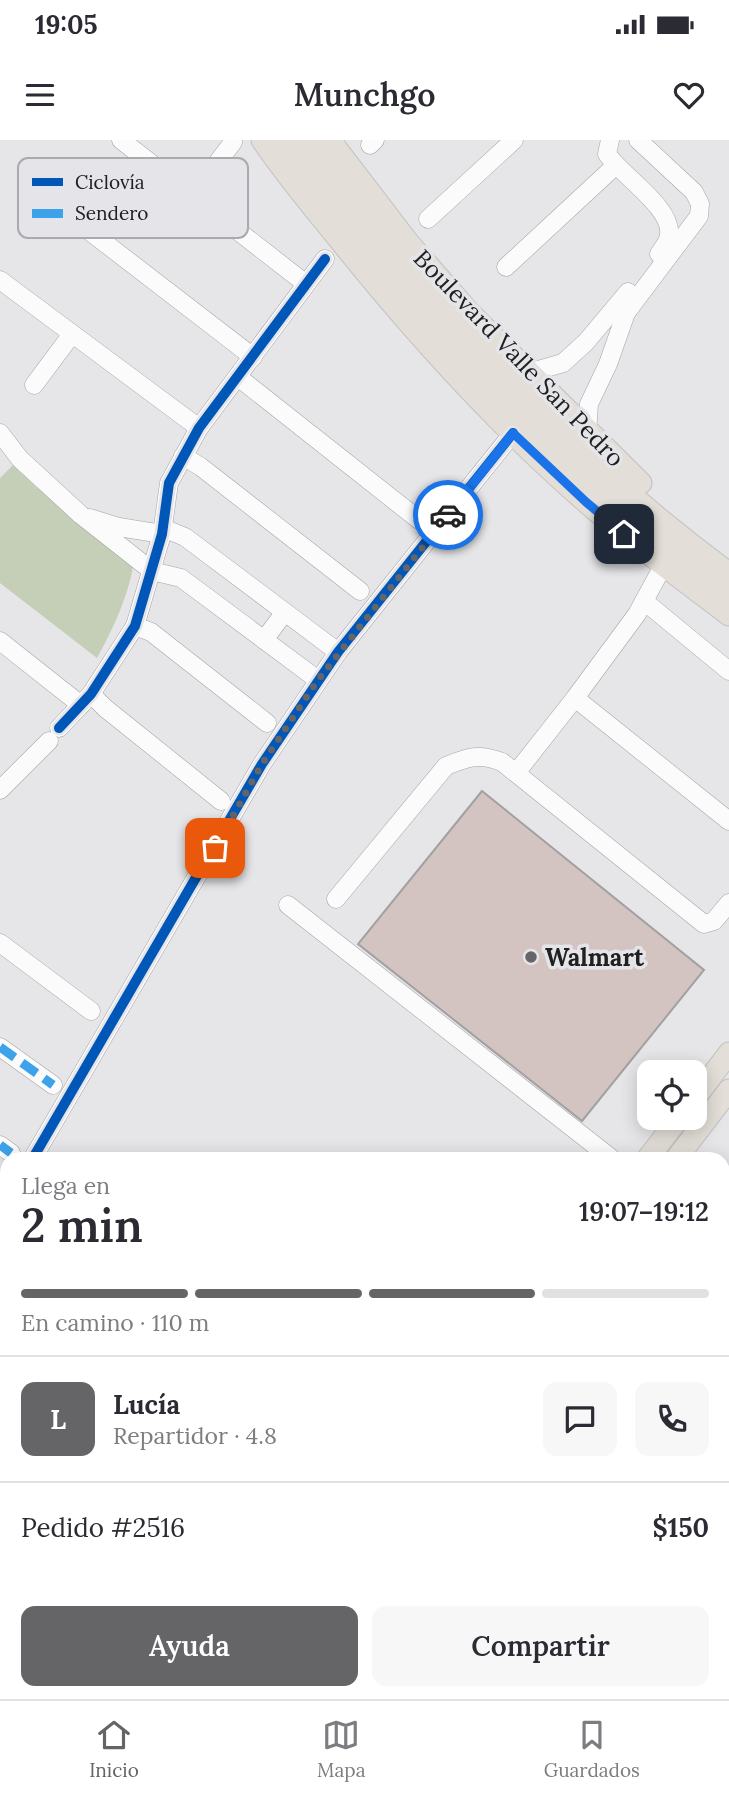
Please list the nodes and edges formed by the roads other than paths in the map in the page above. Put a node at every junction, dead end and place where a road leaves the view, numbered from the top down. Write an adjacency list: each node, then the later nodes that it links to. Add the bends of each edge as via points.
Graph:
1 (121, 140): 10 (street)
2 (262, 140): 28 (main road, via 370,278)
3 (284, 140): 38 (main road, Boulevard Valle San Pedro, via 382,267 524,421 598,489)
4 (307, 140): 36 (main road, Boulevard Valle San Pedro, via 395,254 519,389 682,539)
5 (330, 140): 22 (main road, Boulevard Valle San Pedro, via 408,242)
6 (514, 140): 13 (street)
7 (638, 140): 26 (street, via 694,192 699,216 626,313 589,404)
8 (233, 142): 11 (street)
9 (604, 142): 12 (street)
10 (144, 158)
11 (221, 158)
12 (615, 166): 17 (street); 22 (street, via 659,207 670,236 586,342 563,363)
13 (428, 219)
14 (98, 238): 21 (street)
15 (246, 238): 19 (street)
16 (325, 259): 19 (street)
17 (506, 267)
18 (0, 280): 20 (street)
19 (306, 284): 21 (street)
20 (72, 334): 24 (street); 25 (street)
21 (253, 357): 23 (street)
22 (528, 373): 26 (main road, Boulevard Valle San Pedro)
23 (238, 377): 25 (street); 31 (street)
24 (34, 385)
25 (200, 428): 29 (street)
26 (587, 432): 33 (main road, Boulevard Valle San Pedro)
27 (0, 433): 30 (street, via 20,459)
28 (513, 433): 34 (main road); 45 (street)
29 (183, 456): 32 (street, via 169,483); 37 (street)
30 (80, 515): 32 (street, via 120,527); 35 (street)
31 (419, 520)
32 (162, 531): 35 (street); 40 (street, via 185,537)
33 (729, 556)
34 (663, 566): 39 (street); 41 (main road)
35 (152, 571): 42 (street); 43 (street, via 181,579)
36 (729, 573)
37 (360, 592)
38 (729, 594)
39 (644, 601): 46 (street); 48 (street)
40 (284, 613): 43 (street); 45 (street)
41 (729, 615)
42 (135, 626): 49 (street); 50 (street, via 151,632)
43 (264, 640): 47 (street)
44 (0, 641): 49 (street)
45 (338, 652): 47 (street)
46 (729, 671)
47 (318, 680): 66 (street, via 262,764)
48 (575, 698): 51 (street); 54 (street)
49 (86, 700): 52 (street); 53 (street, via 106,708)
50 (267, 723)
51 (516, 773): 55 (street, via 486,755 446,766); 56 (street, via 704,924 714,921)
52 (0, 790)
53 (220, 801)
54 (729, 821)
55 (336, 899)
56 (729, 903)
57 (288, 905): 67 (street)
58 (0, 943): 59 (street)
59 (90, 1011)
60 (0, 1047): 63 (street)
61 (729, 1053): 62 (main road)
62 (707, 1082)
63 (53, 1085)
64 (729, 1090): 69 (main road)
65 (670, 1130): 68 (main road)
66 (36, 1152)
67 (603, 1152)
68 (653, 1152)
69 (682, 1152)

